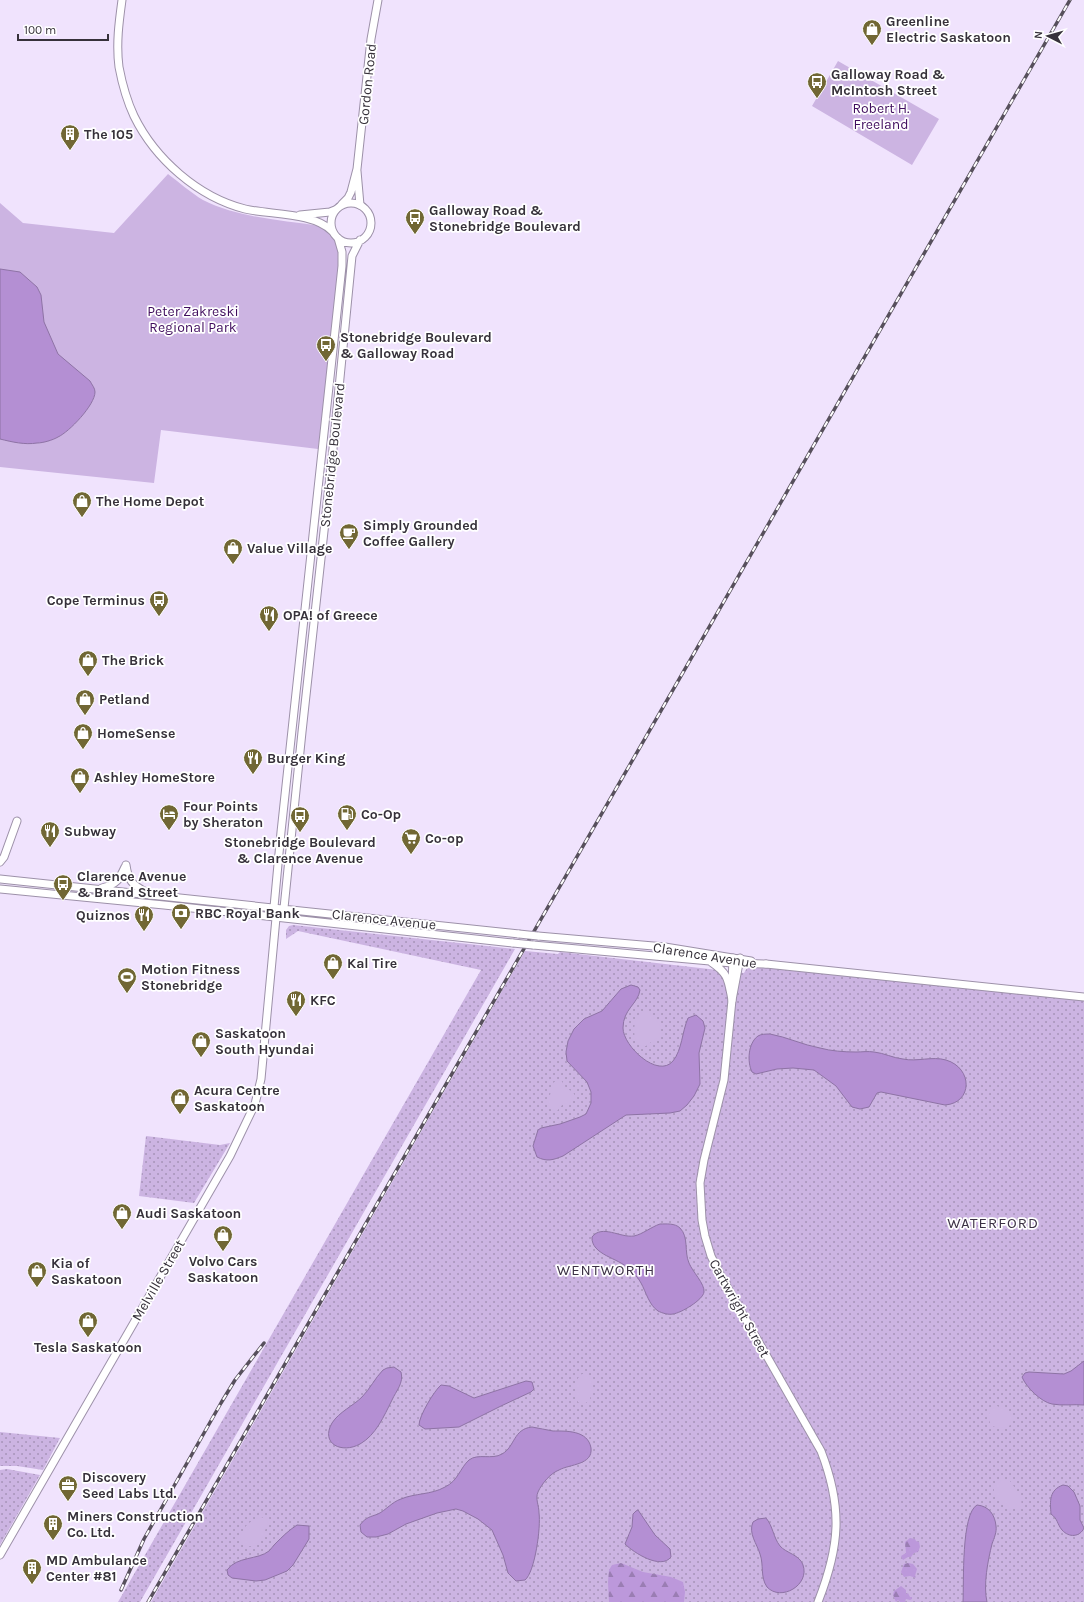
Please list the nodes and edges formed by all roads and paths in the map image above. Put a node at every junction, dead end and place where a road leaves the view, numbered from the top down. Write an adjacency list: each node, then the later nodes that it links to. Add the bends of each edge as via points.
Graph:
1 (122, 0): 7 (main road, via 118,32 119,66 134,116 149,142 184,177 215,198 245,209)
2 (378, 0): 3 (main road, Gordon Road)
3 (357, 168): 4 (main road, Gordon Road, via 351,192); 5 (main road, Gordon Road)
4 (342, 204): 5 (main road); 6 (main road)
5 (360, 205): 10 (main road, via 369,214 370,220 368,232)
6 (335, 210): 7 (main road); 8 (main road, via 331,218)
7 (294, 216): 8 (main road, via 319,222)
8 (332, 231): 9 (main road)
9 (338, 238): 10 (main road, via 350,243); 17 (main road, Stonebridge Boulevard, via 342,266)
10 (360, 240): 18 (main road, Stonebridge Boulevard, via 352,256)
11 (17, 821): 12 (main road)
12 (0, 862)
13 (0, 879): 15 (main road, Clarence Avenue)
14 (0, 889): 19 (main road, Clarence Avenue)
15 (96, 889): 16 (main road, Clarence Avenue); 16 (main road, via 116,883 126,864 127,876 136,888)
16 (152, 895): 17 (main road, Clarence Avenue)
17 (274, 907): 18 (main road, Clarence Avenue); 19 (main road, Stonebridge Boulevard)
18 (284, 908): 19 (main road); 20 (main road, Clarence Avenue, bridge, via 665,948)
19 (276, 918): 21 (main road, Clarence Avenue, bridge); 24 (main road, Melville Street, via 261,1079 255,1104 230,1156)
20 (736, 961): 21 (main road, Clarence Avenue); 22 (main road, Clarence Avenue); 23 (main road, Cartwright Street)
21 (711, 962): 23 (main road, via 728,977)
22 (1084, 996)
23 (731, 1004): 25 (main road, Cartwright Street, via 724,1080 702,1170 702,1220 711,1256 821,1451 832,1484 836,1540)
24 (0, 1555)
25 (818, 1602)

